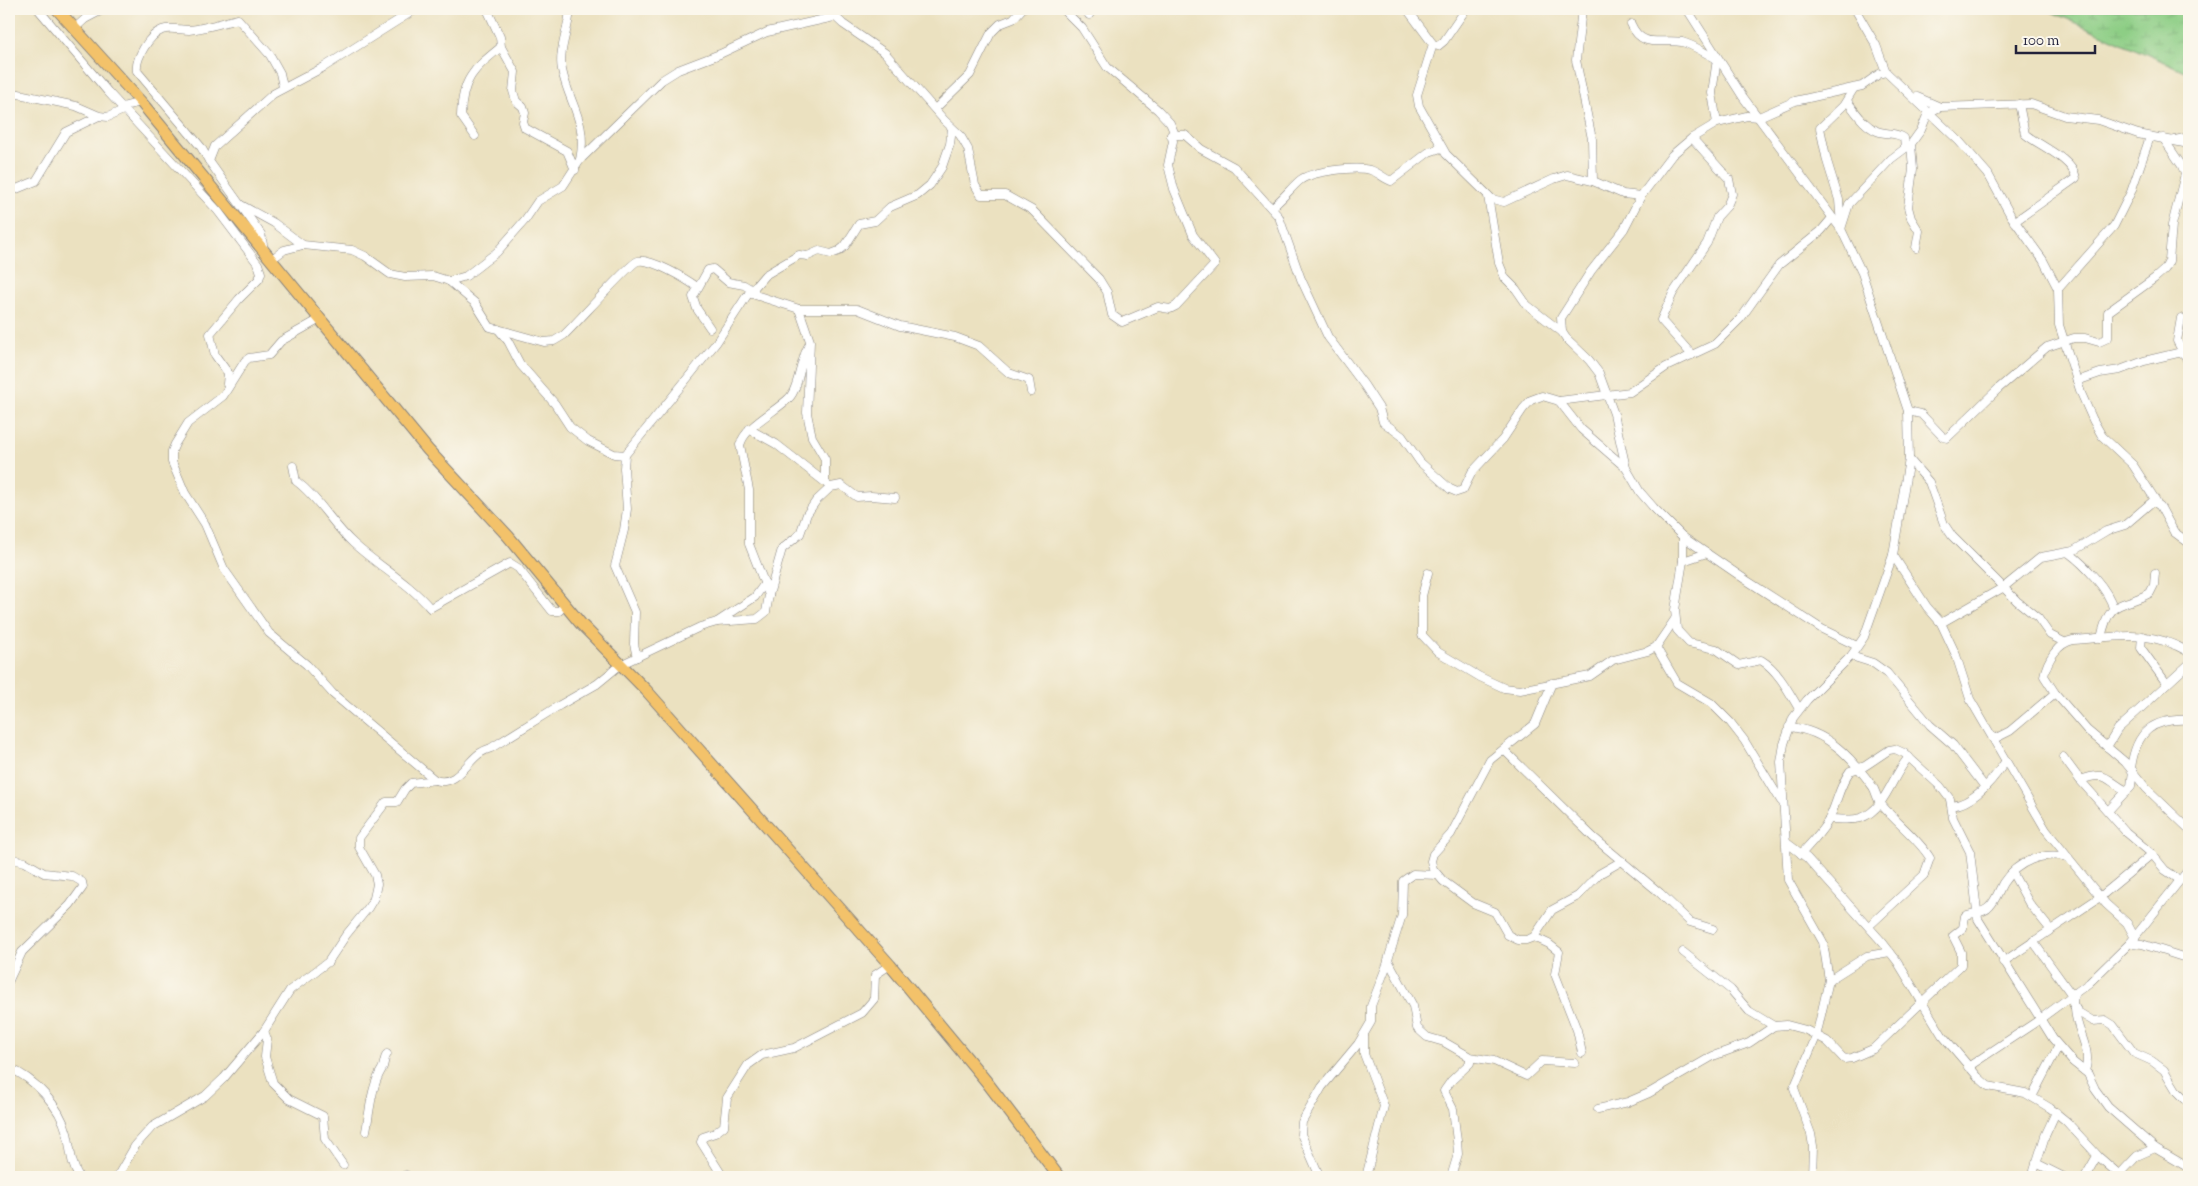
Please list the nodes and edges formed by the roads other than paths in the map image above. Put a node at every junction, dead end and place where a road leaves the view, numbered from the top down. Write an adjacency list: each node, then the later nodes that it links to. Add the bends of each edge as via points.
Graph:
1 (38, 9): 29 (street)
2 (57, 9): 17 (highway)
3 (104, 9): 17 (street, via 85,18)
4 (416, 9): 22 (street, via 324,67)
5 (487, 9): 19 (street)
6 (570, 9): 49 (street, via 561,52 581,124)
7 (827, 9): 15 (street)
8 (1022, 9): 31 (street, via 991,33 970,75)
9 (1063, 9): 37 (street, via 1082,28 1108,67 1166,119 1173,128)
10 (1407, 9): 18 (street)
11 (1466, 9): 18 (street, via 1441,45)
12 (1582, 9): 52 (street, via 1576,60 1592,139)
13 (1687, 9): 20 (street)
14 (1855, 9): 21 (street, via 1876,45)
15 (834, 17): 31 (street, via 885,53); 49 (street, via 767,32 669,75)
16 (1631, 24): 20 (street, via 1635,31 1650,41 1682,42)
17 (74, 29): 27 (highway)
18 (1433, 44): 48 (street, via 1417,100)
19 (501, 46): 38 (street, via 472,73 466,84 461,116); 51 (street, via 516,72 512,92 525,112 525,128 567,150)
20 (1717, 59): 34 (street); 35 (street, via 1712,93)
21 (1886, 72): 23 (street); 25 (street)
22 (283, 87): 45 (street); 47 (street, via 270,55 238,19 218,26 158,32 150,39 136,71)
23 (1854, 88): 26 (street); 34 (street, via 1795,101)
24 (9, 92): 33 (street, via 76,106)
25 (1908, 92): 30 (street); 32 (street)
26 (1847, 101): 46 (street, via 1864,124 1878,131 1899,134); 60 (street, via 1820,128 1839,200)
27 (141, 102): 29 (street); 63 (highway)
28 (2019, 104): 30 (street); 39 (street, via 2034,104 2065,116 2098,120); 59 (street, via 2025,134 2053,152 2076,178)
29 (122, 107): 33 (street, via 114,115); 80 (street, via 218,211 260,268 259,279 210,334 215,355 228,373)
30 (1940, 107): 32 (street)
31 (935, 109): 36 (street)
32 (1928, 113): 46 (street, via 1921,130); 59 (street, via 1988,174)
33 (99, 116): 53 (street, via 66,132 36,181)
34 (1759, 117): 35 (street, via 1747,116); 58 (street)
35 (1717, 123): 41 (street)
36 (952, 129): 37 (street, via 966,144 975,185 981,195 1005,195 1036,214 1099,279 1107,292 1112,315 1122,322 1158,307 1176,306 1215,266 1194,235 1174,188 1168,165 1173,141); 67 (street, via 942,167 924,191 890,207 876,221 859,224 842,249 834,254 819,251 795,257 768,273)
37 (1171, 135): 57 (street, via 1185,135 1201,149 1230,164)
38 (475, 136)
39 (2150, 137): 42 (street); 66 (street, via 2131,192 2114,226)
40 (2189, 137): 43 (street)
41 (1692, 138): 55 (street, via 1672,155); 77 (street, via 1729,179 1732,190 1707,243 1674,293 1661,320)
42 (2164, 138): 43 (street); 74 (street, via 2185,174 2166,266 2155,278 2108,312 2110,333 2106,340 2099,342 2081,337)
43 (2173, 140): 44 (street)
44 (2189, 144)
45 (215, 146): 47 (street); 50 (street)
46 (1908, 146): 60 (street, via 1891,159 1849,204); 62 (street, via 1913,169 1908,207 1920,231)
47 (201, 148): 50 (street)
48 (1441, 148): 54 (street); 57 (street, via 1429,152 1390,181 1373,170 1360,168 1302,178)
49 (580, 160): 51 (street)
50 (209, 161): 56 (street)
51 (575, 170): 64 (street, via 558,191 535,205 526,220 492,257 466,276)
52 (1593, 181): 54 (street, via 1567,175 1504,202); 55 (street, via 1615,191)
53 (9, 192)
54 (1488, 196): 73 (street, via 1499,263 1505,278 1526,305)
55 (1641, 196): 73 (street, via 1624,229 1564,311)
56 (241, 205): 61 (street, via 274,223); 63 (street, via 261,234)
57 (1271, 208): 83 (street, via 1282,224 1301,279 1334,346 1379,408 1383,422 1402,436 1420,462 1450,489 1463,490 1472,472 1503,439 1527,404 1542,396)
58 (1832, 218): 60 (street); 77 (street, via 1783,261 1720,341)
59 (2014, 222): 66 (street, via 2043,260)
60 (1841, 229): 84 (street, via 1862,273)
61 (303, 245): 63 (street); 64 (street, via 352,250 395,276 433,276)
62 (1916, 248)
63 (268, 255): 70 (highway)
64 (449, 281): 71 (street, via 475,303 487,324)
65 (697, 287): 67 (street, via 711,269); 71 (street, via 655,262 637,261 626,268 589,311 558,339 544,342); 72 (street, via 693,300)
66 (2058, 289): 74 (street, via 2058,324)
67 (752, 292): 68 (street); 86 (street, via 716,343)
68 (799, 309): 75 (street); 81 (street, via 857,309 907,328 974,343 1009,373 1030,380)
69 (2181, 318): 76 (street, via 2177,335)
70 (320, 319): 80 (street, via 281,341 269,355 249,358); 105 (highway, via 414,433 508,536)
71 (496, 328): 86 (street, via 570,427 588,441 614,454)
72 (710, 328)
73 (1562, 332): 82 (street, via 1597,369)
74 (2064, 340): 79 (street); 84 (street, via 2040,352 1947,438 1921,414)
75 (809, 345): 85 (street, via 801,360 791,397); 90 (street, via 806,409 812,438 825,459)
76 (2182, 352): 78 (street); 79 (street, via 2120,370 2100,372)
77 (1692, 355): 82 (street, via 1666,367 1635,390)
78 (2189, 363)
79 (2077, 381): 93 (street, via 2102,436 2133,465)
80 (227, 389): 134 (street, via 220,399 188,423 175,444 171,458 184,493 205,524 222,564 276,640 307,665 337,698)
81 (1031, 392)
82 (1605, 395): 83 (street); 89 (street, via 1614,414)
83 (1559, 401): 89 (street, via 1581,429)
84 (1908, 411): 87 (street)
85 (749, 429): 90 (street, via 776,444); 102 (street, via 740,445 749,490 749,544)
86 (625, 455): 117 (street, via 627,509 615,566 635,612)
87 (1910, 459): 98 (street); 103 (street, via 1933,489 1947,531)
88 (293, 466): 105 (street, via 296,481 311,493 351,542 411,588 430,608 510,563 518,568 552,611)
89 (1626, 468): 94 (street, via 1640,492)
90 (825, 481): 91 (street)
91 (827, 490): 92 (street, via 838,484 857,498); 104 (street, via 808,511 800,534 782,549)
92 (895, 498)
93 (2156, 501): 95 (street, via 2174,532); 97 (street, via 2144,507 2125,525 2106,531)
94 (1683, 537): 96 (street); 99 (street)
95 (2189, 543)
96 (1707, 553): 99 (street); 113 (street, via 1816,625)
97 (2069, 553): 103 (street, via 2041,557); 106 (street, via 2110,597)
98 (1893, 555): 109 (street, via 1927,607); 113 (street, via 1864,637)
99 (1683, 561): 107 (street)
100 (1428, 573): 120 (street, via 1422,596 1424,614 1420,631 1434,649 1504,688 1520,690)
101 (2155, 573): 106 (street, via 2150,593)
102 (765, 583): 104 (street); 108 (street, via 755,596)
103 (2004, 588): 109 (street); 112 (street)
104 (769, 595): 108 (street, via 767,610 760,618)
105 (565, 606): 119 (highway)
106 (2113, 608): 111 (street)
107 (1676, 619): 114 (street); 123 (street, via 1680,635 1689,643 1716,650 1739,665 1760,660 1767,664)
108 (716, 622): 117 (street)
109 (1941, 622): 126 (street, via 1970,699)
110 (2142, 636): 111 (street, via 2129,634); 115 (street, via 2165,641); 121 (street, via 2142,648)
111 (2101, 638): 112 (street)
112 (2060, 643): 122 (street, via 2044,676)
113 (1857, 646): 116 (street)
114 (1656, 647): 120 (street, via 1614,660 1590,676); 139 (street, via 1677,683 1711,703 1730,722)
115 (2189, 652)
116 (1851, 656): 123 (street); 136 (street, via 1873,663 1887,672 1930,725 1953,745)
117 (637, 658): 119 (street)
118 (2189, 664): 121 (street)
119 (620, 665): 134 (street, via 597,684 480,753 452,779); 167 (highway, via 659,704)
120 (1552, 683): 128 (street, via 1532,728)
121 (2167, 684): 127 (street, via 2118,729)
122 (2055, 693): 126 (street, via 2010,731); 127 (street, via 2087,730)
123 (1800, 709): 125 (street)
124 (2189, 720): 133 (street, via 2152,725 2144,733 2133,757)
125 (1789, 727): 132 (street, via 1804,728 1820,735); 139 (street, via 1781,762)
126 (1994, 739): 131 (street)
127 (2107, 747): 133 (street)
128 (1504, 750): 149 (street); 152 (street, via 1490,760 1451,834 1433,854 1431,865)
129 (1909, 757): 132 (street, via 1892,749); 138 (street); 140 (street, via 1940,786)
130 (2063, 757): 135 (street)
131 (2005, 762): 136 (street); 147 (street, via 2046,830)
132 (1854, 767): 138 (street, via 1873,788); 142 (street, via 1839,790)
133 (2132, 769): 137 (street, via 2132,782); 143 (street, via 2146,788)
134 (435, 780): 175 (street, via 407,786 400,800 386,802 363,832 358,847 375,875 374,898 328,962 290,990)
135 (2080, 780): 137 (street, via 2104,775); 141 (street)
136 (1984, 787): 140 (street, via 1965,802)
137 (2127, 791): 141 (street)
138 (1880, 803): 142 (street, via 1862,818); 156 (street, via 1924,848 1930,862 1924,874)
139 (1783, 805): 144 (street)
140 (1952, 806): 155 (street, via 1953,818 1974,864)
141 (2108, 811): 146 (street)
142 (1829, 819): 145 (street)
143 (2189, 829)
144 (1787, 843): 145 (street); 169 (street, via 1788,880 1823,942)
145 (1802, 854): 156 (street)
146 (2152, 854): 153 (street, via 2165,870); 154 (street)
147 (2068, 857): 151 (street, via 2033,858); 154 (street)
148 (9, 858): 168 (street, via 44,873 72,876 82,882 83,887 70,906 22,952)
149 (1622, 861): 157 (street, via 1690,922); 159 (street, via 1599,874 1578,896 1552,910)
150 (2189, 869): 153 (street)
151 (2012, 872): 155 (street, via 1991,906); 158 (street)
152 (1437, 875): 159 (street, via 1473,903 1495,912 1508,935 1526,940); 165 (street, via 1413,874 1403,881 1402,915)
153 (2180, 880): 160 (street)
154 (2100, 897): 158 (street); 160 (street, via 2127,923)
155 (1976, 913): 166 (street); 171 (street, via 1965,916 1963,928 1953,936 1961,952 1961,966)
156 (1869, 926): 163 (street)
157 (1713, 929)
158 (2050, 929): 161 (street)
159 (1534, 937): 179 (street, via 1559,952 1555,974 1577,1030)
160 (2133, 940): 164 (street); 170 (street, via 2089,983)
161 (2033, 941): 166 (street); 170 (street)
162 (1683, 952): 174 (street, via 1730,990 1749,1011)
163 (1890, 952): 169 (street, via 1867,956); 171 (street)
164 (2189, 959)
165 (1388, 962): 176 (street, via 1371,1006 1371,1022); 181 (street, via 1413,1006 1415,1022 1422,1034)
166 (2003, 962): 173 (street)
167 (890, 965): 203 (street, via 875,975 874,999 862,1013 794,1048 762,1056 744,1070 727,1098 724,1126 703,1137 701,1142); 204 (highway, via 986,1081)
168 (9, 980)
169 (1829, 980): 177 (street)
170 (2072, 994): 172 (street); 173 (street)
171 (1921, 1003): 177 (street, via 1873,1049 1852,1058 1844,1059 1827,1041); 183 (street)
172 (2075, 1007): 185 (street, via 2086,1047); 187 (street, via 2088,1019 2095,1022 2105,1020 2113,1025 2134,1053 2159,1066)
173 (2041, 1018): 178 (street); 183 (street)
174 (1774, 1026): 177 (street, via 1797,1026); 188 (street, via 1749,1043 1713,1056 1649,1093)
175 (264, 1031): 194 (street, via 267,1039 265,1060 274,1083 287,1098 323,1116 326,1139); 199 (street, via 205,1096 159,1122 145,1134)
176 (1364, 1035): 205 (street, via 1322,1087 1302,1122 1301,1134); 206 (street, via 1364,1054 1384,1106)
177 (1816, 1037): 208 (street, via 1794,1088 1811,1134)
178 (2058, 1046): 185 (street); 186 (street)
179 (1582, 1053)
180 (387, 1054): 190 (street, via 383,1060 384,1067 376,1078)
181 (1470, 1057): 182 (street, via 1494,1061 1526,1076 1542,1061); 207 (street, via 1470,1063 1444,1091 1453,1109 1458,1147)
182 (1575, 1062)
183 (1968, 1067): 186 (street, via 1988,1086)
184 (9, 1068): 198 (street, via 32,1081 61,1115 71,1161)
185 (2085, 1071): 191 (street, via 2103,1101)
186 (2032, 1097): 189 (street)
187 (2189, 1103)
188 (1598, 1109)
189 (2056, 1112): 192 (street); 193 (street)
190 (366, 1131)
191 (2155, 1148): 195 (street); 197 (street, via 2137,1156)
192 (2098, 1156): 197 (street); 211 (street)
193 (2036, 1163): 209 (street); 210 (street)
194 (343, 1165)
195 (2189, 1168)
196 (2189, 1173): 212 (street)
197 (2120, 1176)
198 (79, 1177)
199 (117, 1177)
200 (394, 1177): 201 (street)
201 (401, 1177): 202 (street)
202 (409, 1177)
203 (723, 1177)
204 (1059, 1177)
205 (1320, 1177)
206 (1366, 1177)
207 (1451, 1177)
208 (1812, 1177)
209 (2032, 1177)
210 (2064, 1177)
211 (2085, 1177)
212 (2186, 1177)

